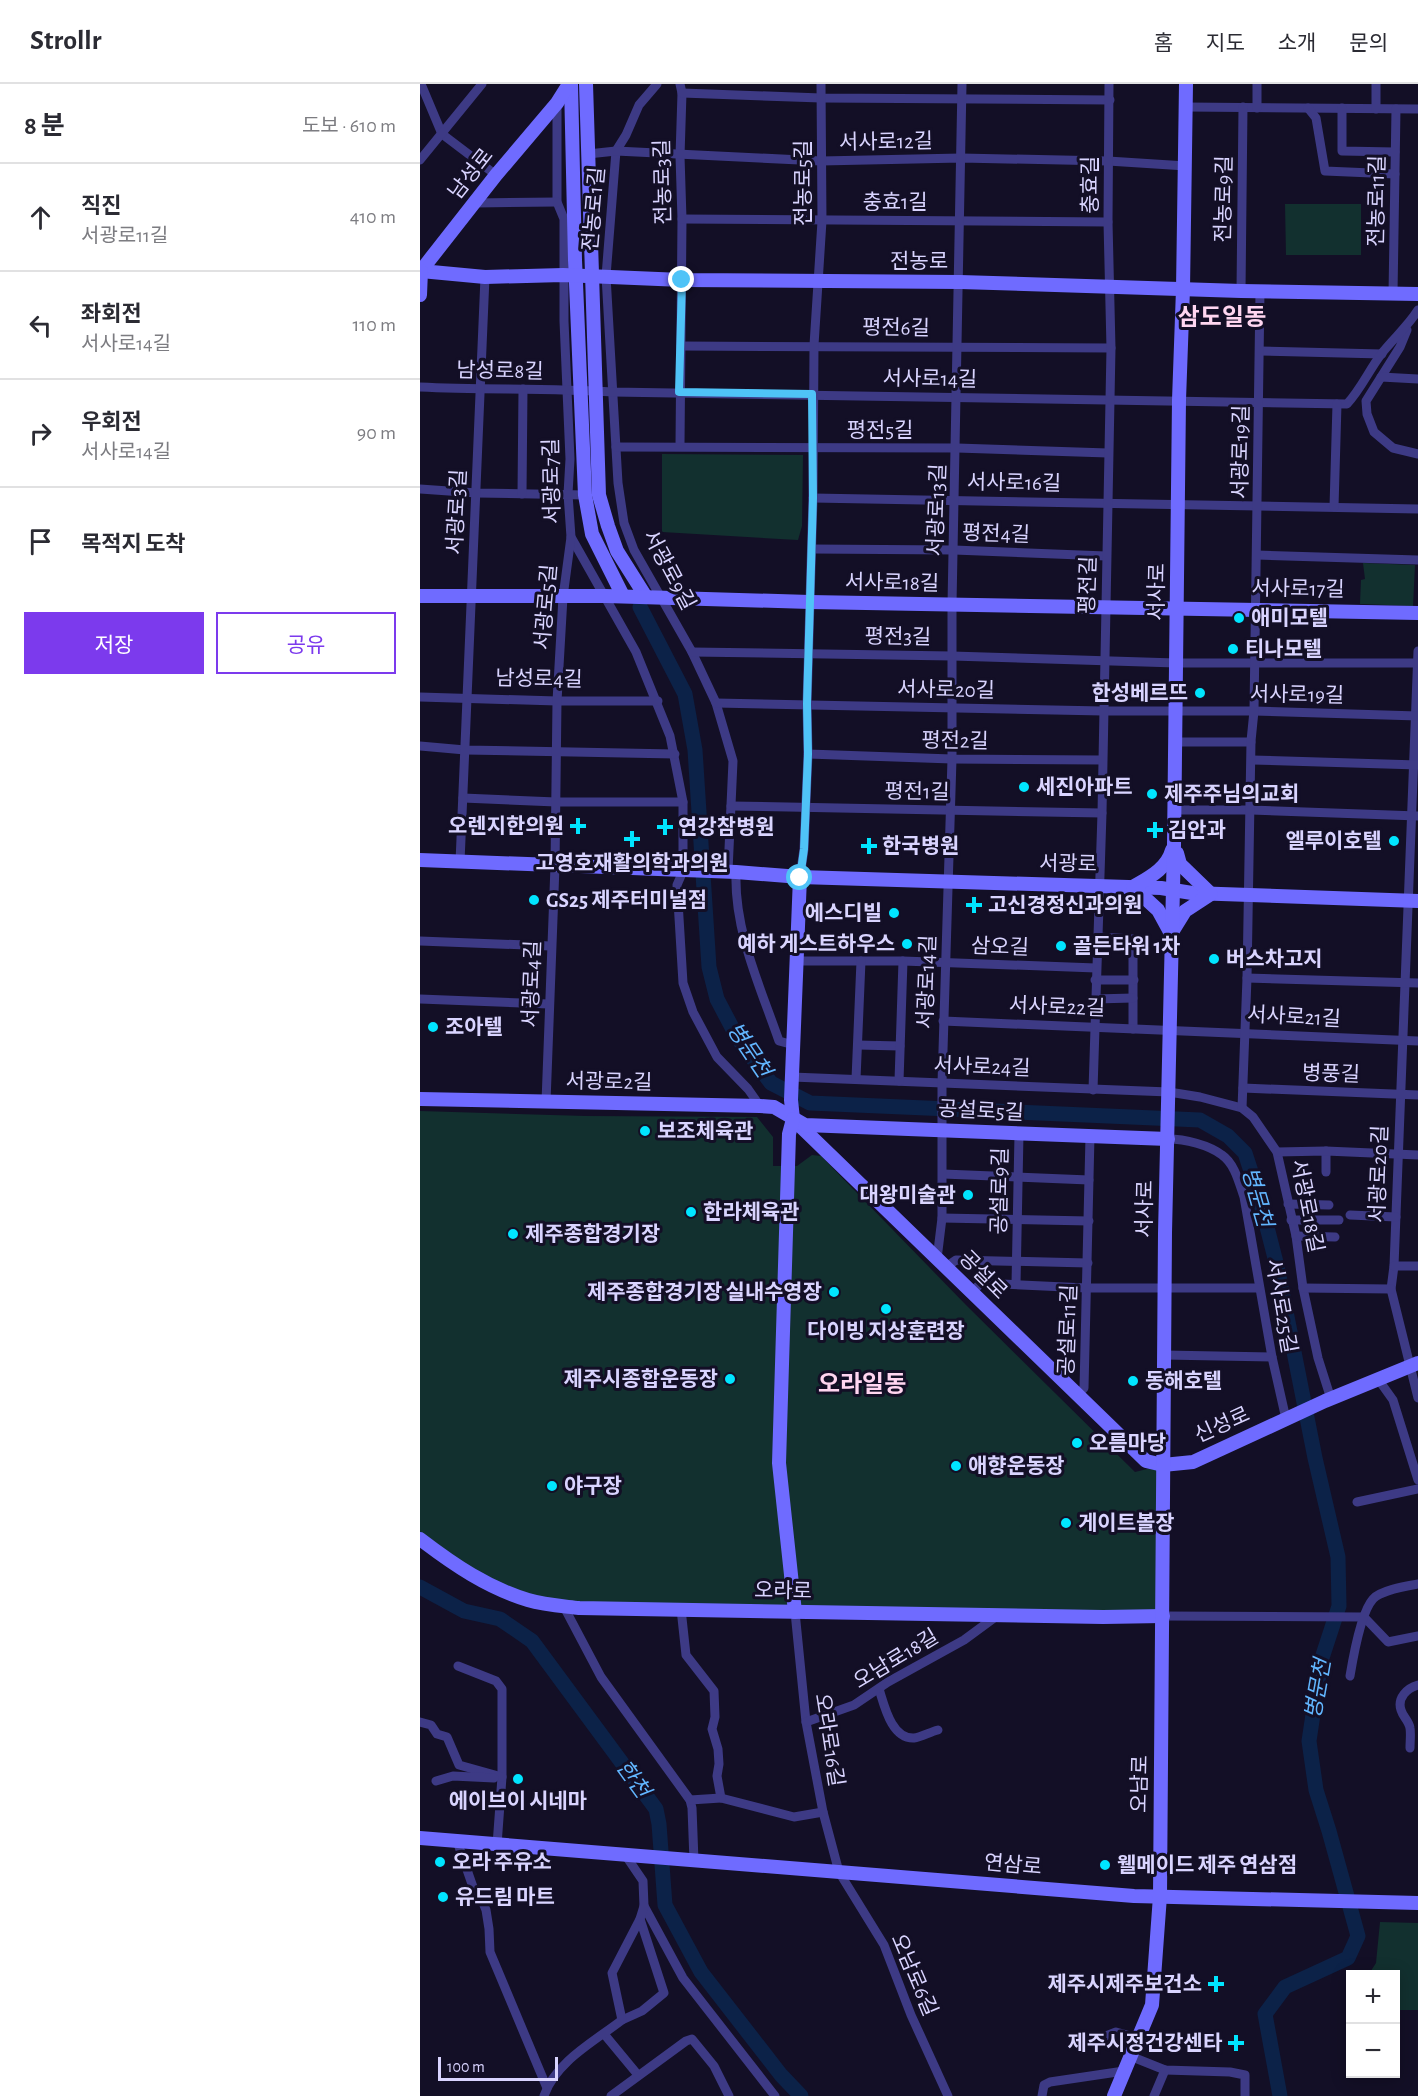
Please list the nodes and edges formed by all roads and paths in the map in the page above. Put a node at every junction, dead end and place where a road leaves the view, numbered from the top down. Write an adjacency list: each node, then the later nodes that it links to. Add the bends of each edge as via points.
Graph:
1 (421, 84): 25 (street)
2 (482, 84): 25 (street)
3 (570, 84): 16 (street, 남성로); 44 (street)
4 (586, 84): 28 (street)
5 (657, 84): 26 (street, 전농로1길, via 639,105)
6 (821, 84): 13 (street, 전농로5길)
7 (962, 84): 14 (street, 서광로13길)
8 (1110, 84): 15 (street, 충효길)
9 (1186, 84): 17 (street, 서사로)
10 (1257, 84): 19 (street)
11 (1376, 84): 22 (street)
12 (681, 89): 13 (street); 29 (street, 전농로3길)
13 (821, 98): 14 (street); 32 (street, 전농로5길)
14 (962, 98): 15 (street); 30 (street, 서광로13길)
15 (1110, 100): 33 (street, 충효길)
16 (557, 103): 36 (street, 남성로); 37 (street)
17 (1186, 107): 18 (street); 34 (street, 서사로)
18 (1243, 108): 19 (street); 53 (street, 전농로9길)
19 (1257, 108): 20 (street)
20 (1308, 108): 21 (street); 35 (street, via 1316,118 1325,171)
21 (1342, 108): 22 (street); 27 (street, via 1342,151)
22 (1376, 109): 23 (street)
23 (1396, 109): 24 (street); 27 (street, 전농로11길)
24 (1418, 109)
25 (442, 134): 31 (street); 36 (street)
26 (616, 151): 28 (street, 서사로12길); 29 (street, 서사로12길); 46 (street, 전농로1길)
27 (1395, 152): 35 (street, 전농로11길)
28 (588, 154): 45 (street)
29 (680, 156): 32 (street, 서사로12길); 39 (street, 전농로3길)
30 (961, 158): 32 (street, 서사로12길); 33 (street, 서사로12길); 40 (street, 서광로13길)
31 (420, 160)
32 (821, 161): 41 (street, 전농로5길)
33 (1108, 161): 34 (street, 서사로12길); 42 (street, 충효길)
34 (1186, 166): 52 (street, 서사로)
35 (1395, 174): 55 (street, 전농로11길)
36 (496, 176): 38 (street, 남성로)
37 (556, 202): 38 (street); 44 (street, via 564,219)
38 (476, 203): 43 (street, 남성로)
39 (682, 219): 41 (street, 충효1길); 48 (street, 전농로3길)
40 (960, 220): 41 (street, 충효1길); 42 (street, 충효1길); 50 (street, 서광로13길)
41 (822, 221): 49 (street, 전농로5길)
42 (1108, 222): 51 (street, 충효길)
43 (421, 271): 47 (street, 전농로); 57 (street)
44 (569, 275): 45 (street, 전농로); 47 (street, 전농로); 71 (street)
45 (592, 276): 46 (street, 전농로); 72 (street)
46 (606, 276): 48 (street, 전농로); 73 (street, 서광로9길)
47 (485, 277): 70 (street, 서광로3길)
48 (682, 280): 49 (street, 전농로); 61 (street)
49 (817, 282): 50 (street, 전농로); 60 (street, 전농로5길)
50 (960, 282): 51 (street, 전농로); 62 (street, 서광로13길)
51 (1110, 286): 52 (street, 전농로); 63 (street, 평전길)
52 (1183, 289): 53 (street, 전농로); 78 (street, 서사로)
53 (1241, 291): 54 (street, 전농로)
54 (1260, 291): 55 (street, 전농로); 64 (street, 서광로19길)
55 (1393, 294): 56 (street, 전농로)
56 (1418, 294)
57 (420, 295)
58 (1418, 310): 59 (street)
59 (1411, 321): 65 (street); 66 (street)
60 (813, 345): 61 (street, 평전6길); 62 (street, 평전6길); 75 (street, 전농로5길)
61 (681, 346): 74 (street)
62 (958, 347): 63 (street, 평전6길); 77 (street, 서광로13길)
63 (1111, 348): 79 (street, 평전길)
64 (1260, 351): 65 (street); 81 (street, 서광로19길)
65 (1382, 354): 76 (street)
66 (1381, 377): 67 (street); 80 (street)
67 (1418, 379)
68 (420, 387): 70 (street, 남성로8길)
69 (523, 389): 70 (street, 남성로8길); 71 (street, 남성로8길); 91 (street)
70 (480, 390): 90 (street, 서광로3길)
71 (573, 390): 72 (street, 서사로14길); 92 (street, 서광로7길); 93 (street)
72 (596, 391): 73 (street, 서사로14길); 112 (street, via 599,495 617,551)
73 (613, 392): 74 (street, 서사로14길); 84 (street, 서광로9길)
74 (679, 392): 75 (street, 서사로14길); 83 (street)
75 (812, 394): 77 (street, 서사로14길); 85 (street, 전농로5길)
76 (1356, 395): 80 (street); 82 (street, via 1347,404)
77 (956, 398): 79 (street, 서사로14길); 86 (street, 서광로13길)
78 (1179, 400): 79 (street, 서사로14길); 81 (street); 97 (street, 서사로)
79 (1109, 401): 87 (street, 평전길)
80 (1366, 401): 88 (street, via 1374,432 1393,448)
81 (1260, 402): 82 (street); 98 (street, 서광로19길)
82 (1337, 404): 99 (street)
83 (680, 446): 84 (street, 평전5길); 85 (street, 평전5길)
84 (616, 447): 113 (street, 서광로9길, via 624,523 634,550)
85 (812, 447): 86 (street, 평전5길); 94 (street, 전농로5길)
86 (957, 448): 87 (street, 평전5길); 95 (street, 서광로13길)
87 (1108, 453): 96 (street, 평전길)
88 (1418, 454)
89 (420, 489): 90 (street)
90 (477, 493): 91 (street); 110 (street, 서광로3길)
91 (522, 494): 92 (street)
92 (568, 494): 93 (street); 101 (street, 서광로7길)
93 (585, 495): 109 (street, via 592,534)
94 (813, 498): 95 (street, 서사로16길); 102 (street, 전농로5길)
95 (955, 500): 96 (street, 서사로16길); 103 (street, 서광로13길)
96 (1108, 504): 97 (street, 서사로16길); 104 (street, 평전길)
97 (1179, 505): 98 (street, 서사로16길); 117 (street, 서사로)
98 (1258, 506): 99 (street, 서사로16길); 105 (street, 서광로19길)
99 (1334, 507): 100 (street, 서사로16길)
100 (1418, 509)
101 (571, 537): 108 (street, 서광로7길); 111 (street, 서광로5길)
102 (812, 549): 103 (street, 평전4길); 114 (street, 전농로5길)
103 (954, 550): 104 (street, 평전4길); 115 (street, 서광로13길)
104 (1106, 555): 116 (street, 평전길)
105 (1257, 555): 106 (street); 118 (street, 서광로19길)
106 (1418, 560)
107 (420, 596): 110 (street)
108 (606, 596): 109 (street, 서사로18길); 111 (street); 131 (street, 서광로7길)
109 (623, 596): 112 (street, 서사로18길)
110 (471, 597): 111 (street); 129 (street, 서광로3길)
111 (563, 597): 130 (street, 서광로5길)
112 (646, 597): 113 (street, 서사로18길)
113 (662, 597): 114 (street, 서사로18길); 121 (street, 서광로9길)
114 (810, 602): 115 (street, 서사로18길); 122 (street, 전농로5길)
115 (952, 604): 116 (street, 서사로18길); 123 (street, 서광로13길)
116 (1105, 607): 117 (street, 서사로18길); 124 (street, 평전길)
117 (1178, 608): 118 (street, 서사로17길); 126 (street, 서사로)
118 (1256, 610): 119 (street, 서사로17길); 125 (street, 서광로19길)
119 (1418, 613)
120 (1418, 651): 127 (street, 서광로20길)
121 (692, 652): 122 (street, 평전3길); 132 (street, 서광로9길)
122 (808, 654): 123 (street, 평전3길); 133 (street, 전농로5길)
123 (952, 656): 124 (street, 평전3길); 134 (street, 서광로13길)
124 (1104, 659): 126 (street, 평전3길); 135 (street, 평전길)
125 (1255, 662): 126 (street, 평전3길); 127 (street); 136 (street, 서광로19길)
126 (1176, 663): 137 (street, 서사로)
127 (1417, 663): 138 (street, 서광로20길)
128 (420, 697): 129 (street, 남성로4길)
129 (466, 699): 130 (street, 남성로4길); 142 (street, 서광로3길)
130 (557, 701): 131 (street, 남성로4길); 143 (street, 서광로5길)
131 (658, 701): 144 (street, 서광로7길)
132 (716, 703): 133 (street, 서사로20길); 153 (street, 서광로9길, via 733,761)
133 (807, 704): 134 (street, 서사로20길); 145 (street, 전농로5길)
134 (952, 708): 135 (street, 서사로20길); 146 (street, 서광로13길)
135 (1103, 711): 137 (street, 서사로20길); 147 (street, 평전길)
136 (1254, 711): 137 (street, 서사로19길); 138 (street, 서사로19길); 140 (street, 서광로19길)
137 (1175, 712): 139 (street, 서사로)
138 (1416, 716): 149 (street, 서광로20길)
139 (1175, 742): 140 (street); 155 (street, 서사로)
140 (1251, 742): 148 (street, 서광로19길)
141 (420, 746): 142 (street)
142 (465, 750): 143 (street); 150 (street, 서광로3길)
143 (557, 752): 144 (street); 151 (street, 서광로5길)
144 (675, 754): 152 (street, 서광로7길)
145 (808, 754): 146 (street, 평전2길); 154 (street, 전농로5길)
146 (952, 759): 147 (street, 평전2길); 157 (street, 서광로13길)
147 (1102, 760): 158 (street, 평전길)
148 (1252, 760): 149 (street); 156 (street, 서광로19길)
149 (1415, 765): 159 (street, 서광로20길)
150 (463, 798): 151 (street); 162 (street, 서광로3길)
151 (556, 802): 152 (street); 163 (street, 서광로5길)
152 (683, 802): 164 (street, 서광로7길)
153 (731, 806): 154 (street, 평전1길); 165 (street, 서광로9길)
154 (805, 807): 157 (street, 평전1길); 166 (street, 전농로5길)
155 (1174, 810): 156 (street); 160 (street, 서사로)
156 (1251, 810): 159 (street); 172 (street, 서광로19길)
157 (950, 811): 158 (street, 평전1길); 167 (street, 서광로13길)
158 (1102, 813): 168 (street, 평전길)
159 (1414, 816): 173 (street, 서광로20길)
160 (1174, 844): 169 (street, via 1170,858); 170 (street, 서사로); 171 (street, via 1180,864)
161 (420, 860): 162 (street)
162 (460, 862): 163 (street)
163 (555, 866): 164 (street); 177 (street, 서광로4길)
164 (683, 871): 165 (street, 서광로); 213 (street, via 677,885 683,983 693,1012 717,1057)
165 (727, 871): 166 (street, 서광로); 201 (street, 서광로9길, via 746,951 779,1041)
166 (800, 878): 167 (street, 서광로); 178 (street)
167 (948, 883): 168 (street, 서광로); 181 (street, 서광로14길)
168 (1099, 886): 169 (street, 서광로); 175 (street, 평전길)
169 (1132, 887): 170 (street, 서광로); 174 (street, via 1158,910)
170 (1173, 889): 171 (street, 서광로); 174 (street, 서사로)
171 (1211, 894): 172 (street, 서광로); 174 (street, via 1185,911)
172 (1249, 895): 173 (street, 서광로); 183 (street)
173 (1413, 901): 186 (street, 서광로20길)
174 (1171, 934): 195 (street, 서사로)
175 (1097, 937): 182 (street, 평전길); 185 (street, via 1133,939)
176 (420, 940): 177 (street)
177 (551, 946): 191 (street, 서광로4길)
178 (797, 961): 179 (street, 삼오길); 201 (street)
179 (861, 961): 180 (street, 삼오길); 199 (street)
180 (903, 961): 181 (street, 삼오길); 200 (street)
181 (946, 963): 182 (street, 삼오길); 192 (street, 서광로14길)
182 (1096, 968): 184 (street, 평전길)
183 (1247, 978): 186 (street); 196 (street)
184 (1095, 980): 185 (street); 190 (street, 평전길)
185 (1134, 980): 188 (street)
186 (1404, 982): 187 (street); 197 (street, 서광로20길)
187 (1418, 983)
188 (1133, 998): 190 (street); 194 (street)
189 (420, 999): 191 (street)
190 (1095, 999): 193 (street, 평전길)
191 (549, 1004): 212 (street, 서광로4길)
192 (943, 1021): 193 (street, 서사로22길); 205 (street, 서광로14길)
193 (1094, 1026): 194 (street, 서사로22길); 207 (street, 평전길)
194 (1132, 1029): 195 (street, 서사로22길)
195 (1169, 1030): 196 (street, 서사로21길); 210 (street, 서사로)
196 (1244, 1032): 197 (street, 서사로21길); 206 (street)
197 (1403, 1040): 198 (street, 서사로21길); 208 (street, 서광로20길)
198 (1418, 1041)
199 (858, 1046): 200 (street); 203 (street)
200 (900, 1046): 204 (street)
201 (794, 1051): 202 (street)
202 (792, 1077): 203 (street, 서사로24길); 215 (street)
203 (856, 1079): 204 (street, 서사로24길)
204 (898, 1081): 205 (street, 서사로24길)
205 (942, 1086): 207 (street, 서사로24길); 216 (street, 서광로14길)
206 (1243, 1088): 208 (street, 병풍길); 214 (street)
207 (1093, 1090): 210 (street, 서사로24길)
208 (1400, 1095): 209 (street, 병풍길); 222 (street, 서광로20길)
209 (1418, 1095)
210 (1169, 1096): 214 (street, via 1200,1096); 219 (street, 서사로)
211 (420, 1099): 212 (street, 서광로2길)
212 (546, 1102): 213 (street, 서광로2길)
213 (760, 1106): 215 (street, 서광로2길, via 774,1107)
214 (1242, 1108): 221 (street, 서광로18길, via 1253,1117)
215 (793, 1119): 216 (street, 공설로5길, via 805,1125); 240 (street, 공설로); 267 (street, via 789,1134 779,1463)
216 (943, 1127): 217 (street, 공설로5길); 225 (street, 서광로14길)
217 (1018, 1134): 218 (street, 공설로5길); 226 (street, 공설로9길)
218 (1090, 1136): 219 (street, 공설로5길); 227 (street, 공설로11길)
219 (1168, 1136): 247 (street, 서사로); 248 (street, 서사로25길, via 1222,1155 1236,1173 1244,1197)
220 (1326, 1151): 221 (street); 222 (street); 224 (street)
221 (1277, 1152): 228 (street, 서광로18길)
222 (1397, 1154): 223 (street); 231 (street, 서광로20길)
223 (1418, 1155)
224 (1326, 1172)
225 (943, 1174): 226 (street); 232 (street, 서광로14길)
226 (1018, 1177): 227 (street); 233 (street, 공설로9길)
227 (1089, 1180): 236 (street, 공설로11길)
228 (1288, 1204): 229 (street); 234 (street, 서광로18길)
229 (1329, 1206)
230 (1350, 1215): 231 (street)
231 (1396, 1217): 242 (street, 서광로20길)
232 (942, 1218): 233 (street); 240 (street, 서광로14길)
233 (1017, 1218): 236 (street); 239 (street, 공설로9길)
234 (1291, 1220): 235 (street); 237 (street, 서광로18길)
235 (1339, 1220)
236 (1089, 1221): 241 (street, 공설로11길)
237 (1296, 1236): 238 (street); 245 (street, 서광로18길)
238 (1335, 1237)
239 (1017, 1261): 240 (street, 공설로11길); 241 (street, 공설로11길); 244 (street, 공설로9길)
240 (942, 1263): 250 (street, 공설로)
241 (1088, 1263): 246 (street, 공설로11길)
242 (1394, 1266): 243 (street); 249 (street, 서광로20길)
243 (1418, 1266)
244 (1016, 1284): 246 (street); 250 (street, via 981,1283)
245 (1303, 1287): 249 (street); 257 (street, 서광로18길)
246 (1087, 1288): 247 (street); 255 (street, 공설로11길, via 1084,1388)
247 (1165, 1288): 248 (street); 251 (street, 서사로)
248 (1259, 1288): 252 (street, 서사로25길)
249 (1391, 1288): 253 (street, 서광로20길)
250 (971, 1293): 255 (street, 공설로)
251 (1164, 1355): 252 (street); 259 (street, 서사로)
252 (1272, 1357): 258 (street, 서사로25길)
253 (1413, 1364): 254 (street); 256 (street, 서광로20길)
254 (1378, 1379): 257 (street); 260 (street, via 1394,1400)
255 (1077, 1395): 259 (street, 공설로, via 1146,1461)
256 (1418, 1398)
257 (1328, 1400): 258 (street, 신성로)
258 (1291, 1417): 259 (street, 신성로, via 1193,1462)
259 (1163, 1465): 269 (street, 오남로)
260 (1418, 1480)
261 (1418, 1489): 262 (street)
262 (1357, 1502)
263 (420, 1539): 265 (street, 오라로, via 494,1588 531,1601)
264 (1418, 1584): 270 (street, via 1387,1590 1374,1599)
265 (563, 1605): 266 (street, 오라로); 283 (street, via 601,1677)
266 (681, 1609): 267 (street, 오라로); 282 (street, via 686,1655 714,1691 712,1730 718,1749)
267 (795, 1612): 268 (street, 오라로); 277 (street, 오라로16길)
268 (998, 1615): 269 (street, 오라로); 275 (street, 오남로18길, via 964,1640)
269 (1164, 1616): 270 (street); 291 (street, 오남로)
270 (1364, 1617): 271 (street, via 1388,1642); 273 (street)
271 (1418, 1636)
272 (458, 1666): 280 (street, via 496,1681 502,1689)
273 (1350, 1676)
274 (1418, 1685): 279 (street, via 1404,1692 1400,1706 1410,1726)
275 (879, 1689): 277 (street, 오남로18길, via 854,1705); 278 (street, via 890,1723 905,1736 913,1738)
276 (420, 1722): 280 (street, via 447,1737 459,1765)
277 (806, 1722): 284 (street, 오라로16길)
278 (938, 1730)
279 (1410, 1748)
280 (502, 1777): 281 (street, via 453,1776); 287 (street)
281 (436, 1781)
282 (721, 1798): 283 (street); 284 (street, via 794,1817)
283 (690, 1800): 289 (street)
284 (823, 1812): 290 (street, 오라로16길)
285 (420, 1838): 286 (street)
286 (457, 1841): 287 (street); 303 (street, via 473,1887 486,1910 490,1952)
287 (497, 1845): 288 (street)
288 (633, 1856): 289 (street, 연삼로); 293 (street, via 643,1881)
289 (692, 1861): 290 (street, 연삼로)
290 (839, 1872): 291 (street, 연삼로); 307 (street, 오남로6길, via 884,1945)
291 (1160, 1896): 292 (street, 연삼로); 297 (street, 오남로, via 1152,2005)
292 (1418, 1902)
293 (644, 1906): 294 (street); 306 (street, via 682,1978)
294 (640, 1919): 295 (street, via 612,1972); 295 (street, via 664,1993)
295 (622, 2020): 296 (street)
296 (604, 2034): 302 (street); 303 (street, via 568,2062)
297 (1138, 2038): 298 (street, via 1116,2032); 299 (street, 오남로)
298 (1080, 2046)
299 (1130, 2056): 300 (street); 301 (street, 오남로)
300 (1165, 2070): 310 (street); 311 (street, via 1245,2075)
301 (1124, 2071): 308 (street, via 1050,2082 1044,2085); 309 (street, 오남로)
302 (638, 2075): 304 (street); 305 (street, via 692,2039 714,2066)
303 (545, 2092)
304 (611, 2096)
305 (729, 2096)
306 (776, 2096)
307 (948, 2096)
308 (1042, 2096)
309 (1114, 2096)
310 (1154, 2096)
311 (1245, 2096)

